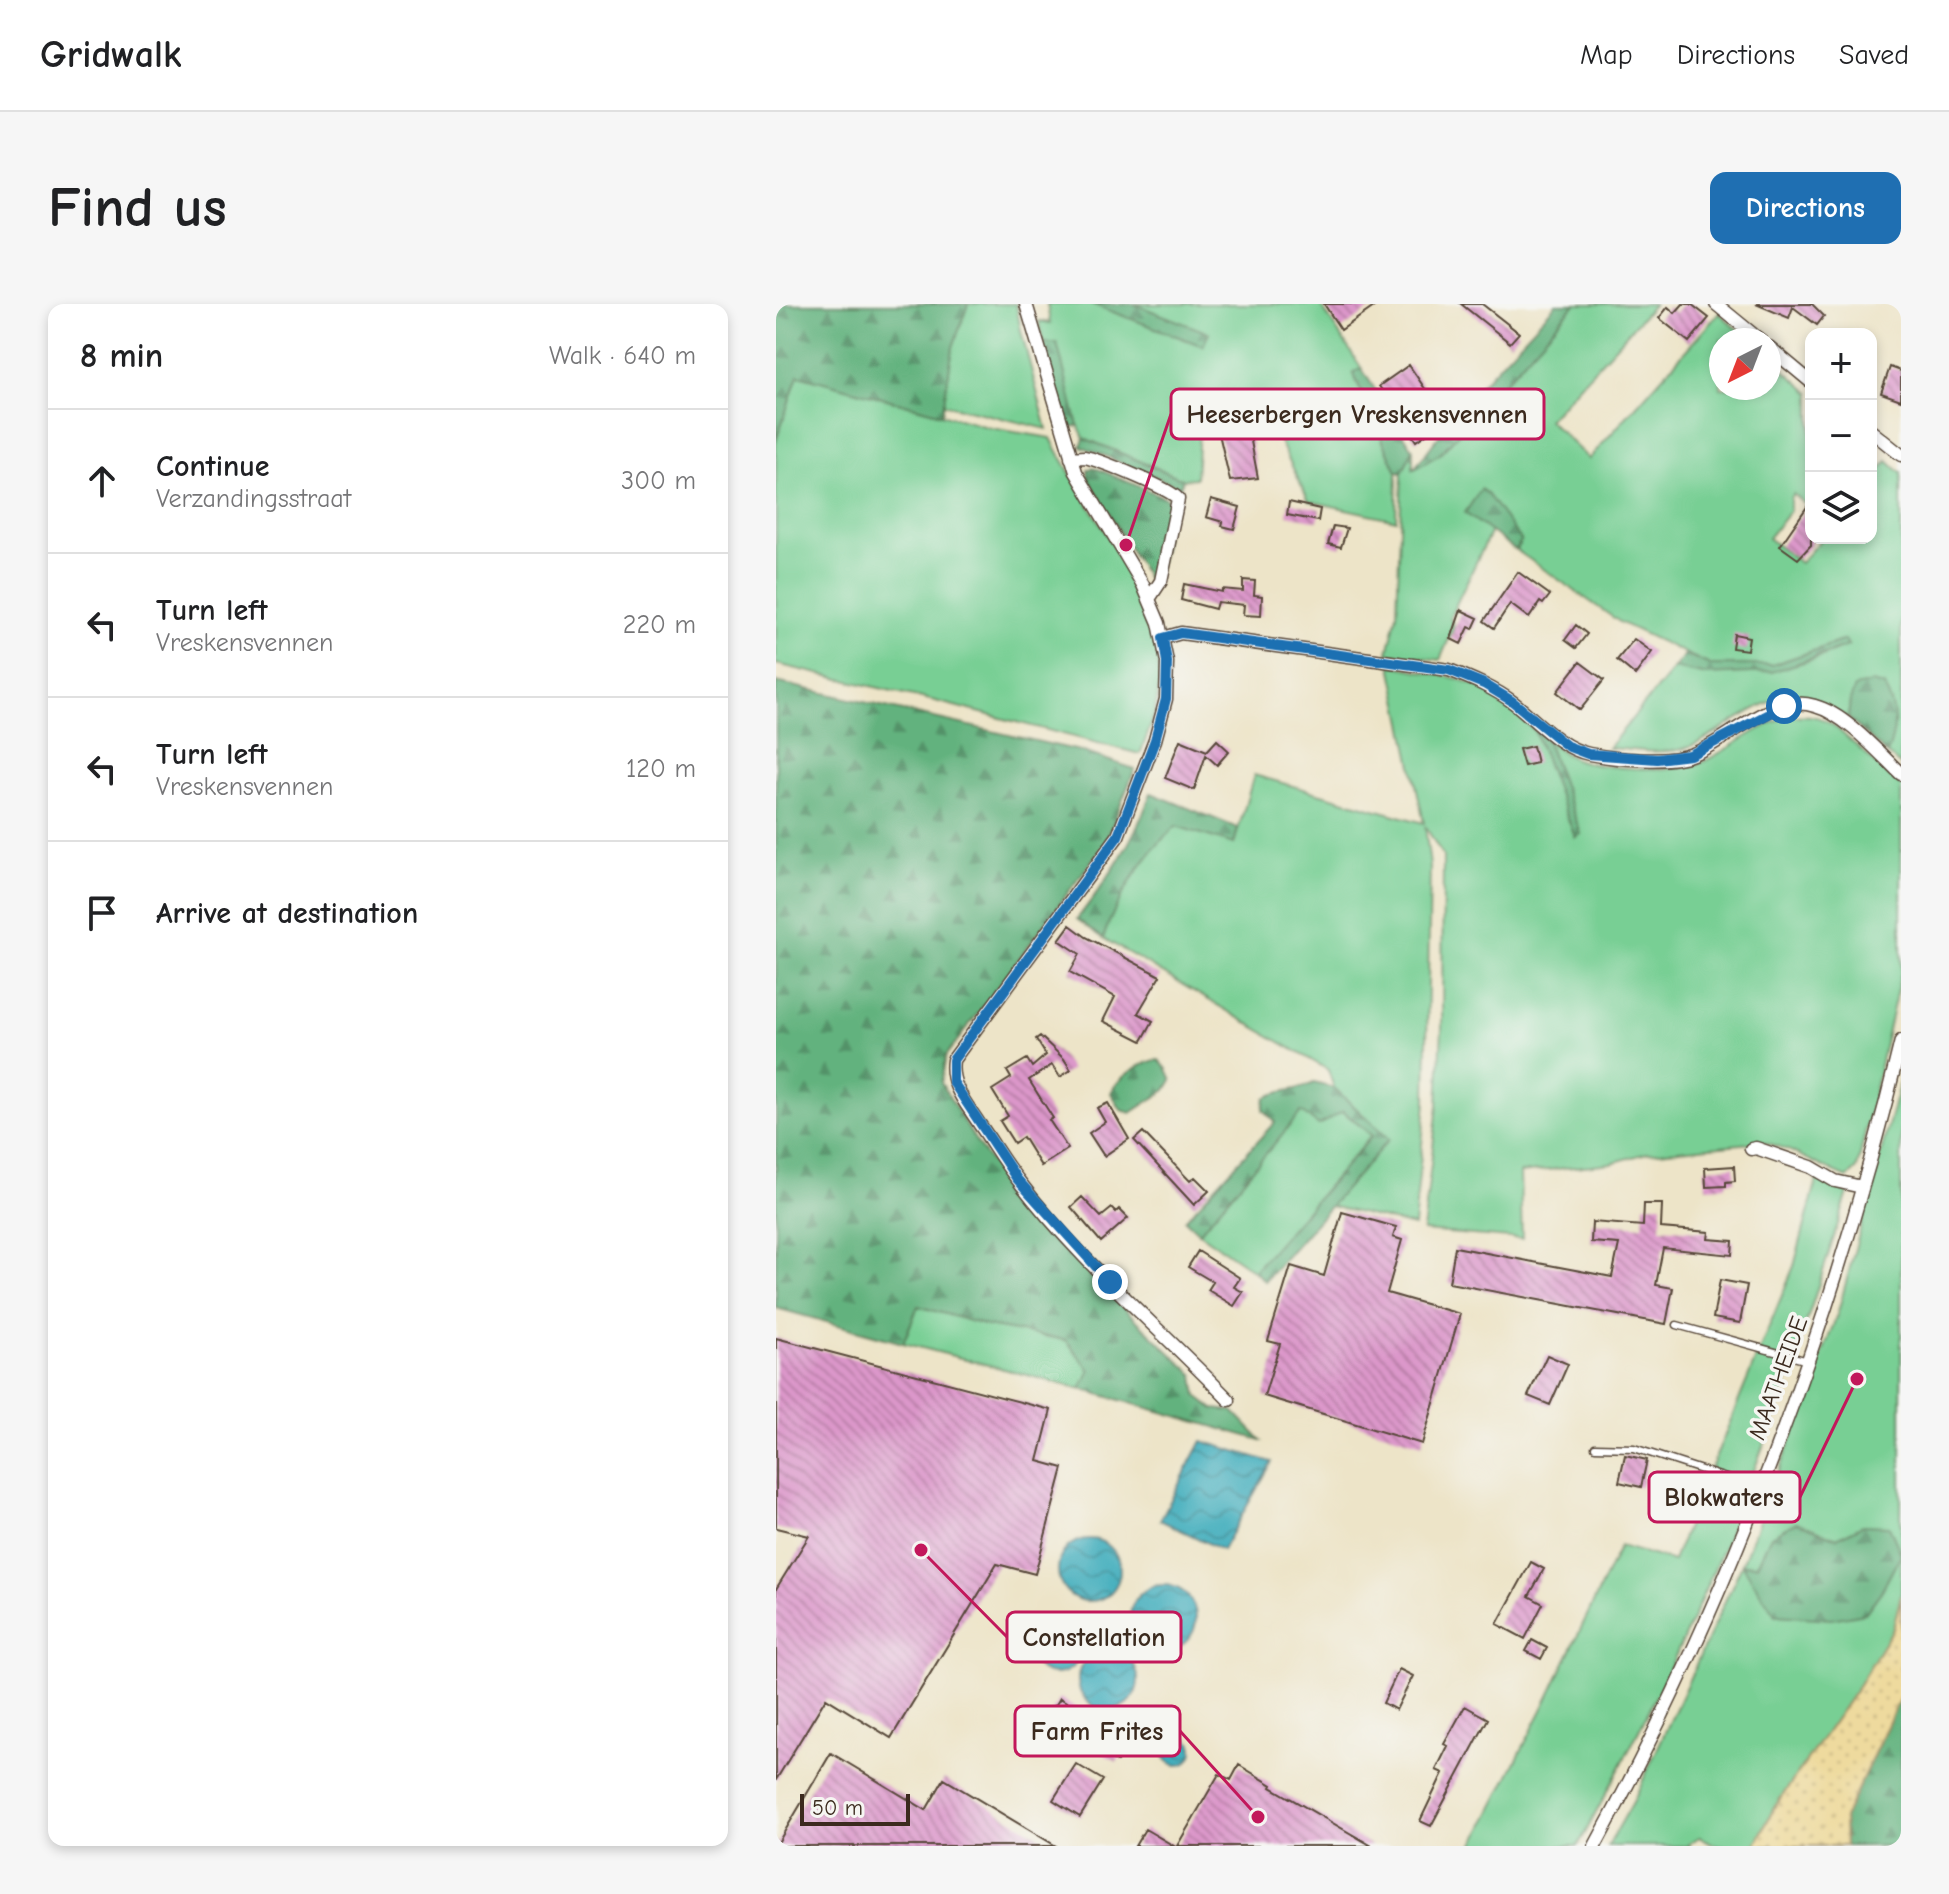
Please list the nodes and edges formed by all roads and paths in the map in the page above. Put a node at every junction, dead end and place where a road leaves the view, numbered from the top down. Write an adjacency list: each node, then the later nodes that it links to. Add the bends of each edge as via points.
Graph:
1 (1026, 304): 8 (street)
2 (1716, 304): 3 (street)
3 (1745, 328)
4 (1781, 357): 5 (street)
5 (1805, 377)
6 (1877, 436): 7 (street)
7 (1901, 455)
8 (1071, 458): 9 (street); 9 (street, via 1094,460 1178,499 1161,581)
9 (1149, 599): 10 (street)
10 (1163, 638): 11 (street, via 1181,633 1449,670 1503,695 1567,746 1588,754 1657,759 1690,755 1769,712 1813,705 1854,731); 17 (street, via 1166,699 1118,836 953,1060 951,1072 960,1094 1037,1203)
11 (1901, 774)
12 (1901, 1041): 14 (street, MAATHEIDE)
13 (1751, 1149): 14 (street)
14 (1862, 1187): 16 (street, MAATHEIDE)
15 (1677, 1325): 16 (lane)
16 (1808, 1361): 19 (street, MAATHEIDE)
17 (1229, 1400)
18 (1595, 1447): 19 (lane, via 1634,1448)
19 (1760, 1489): 20 (street, MAATHEIDE, via 1713,1603)
20 (1595, 1846)

